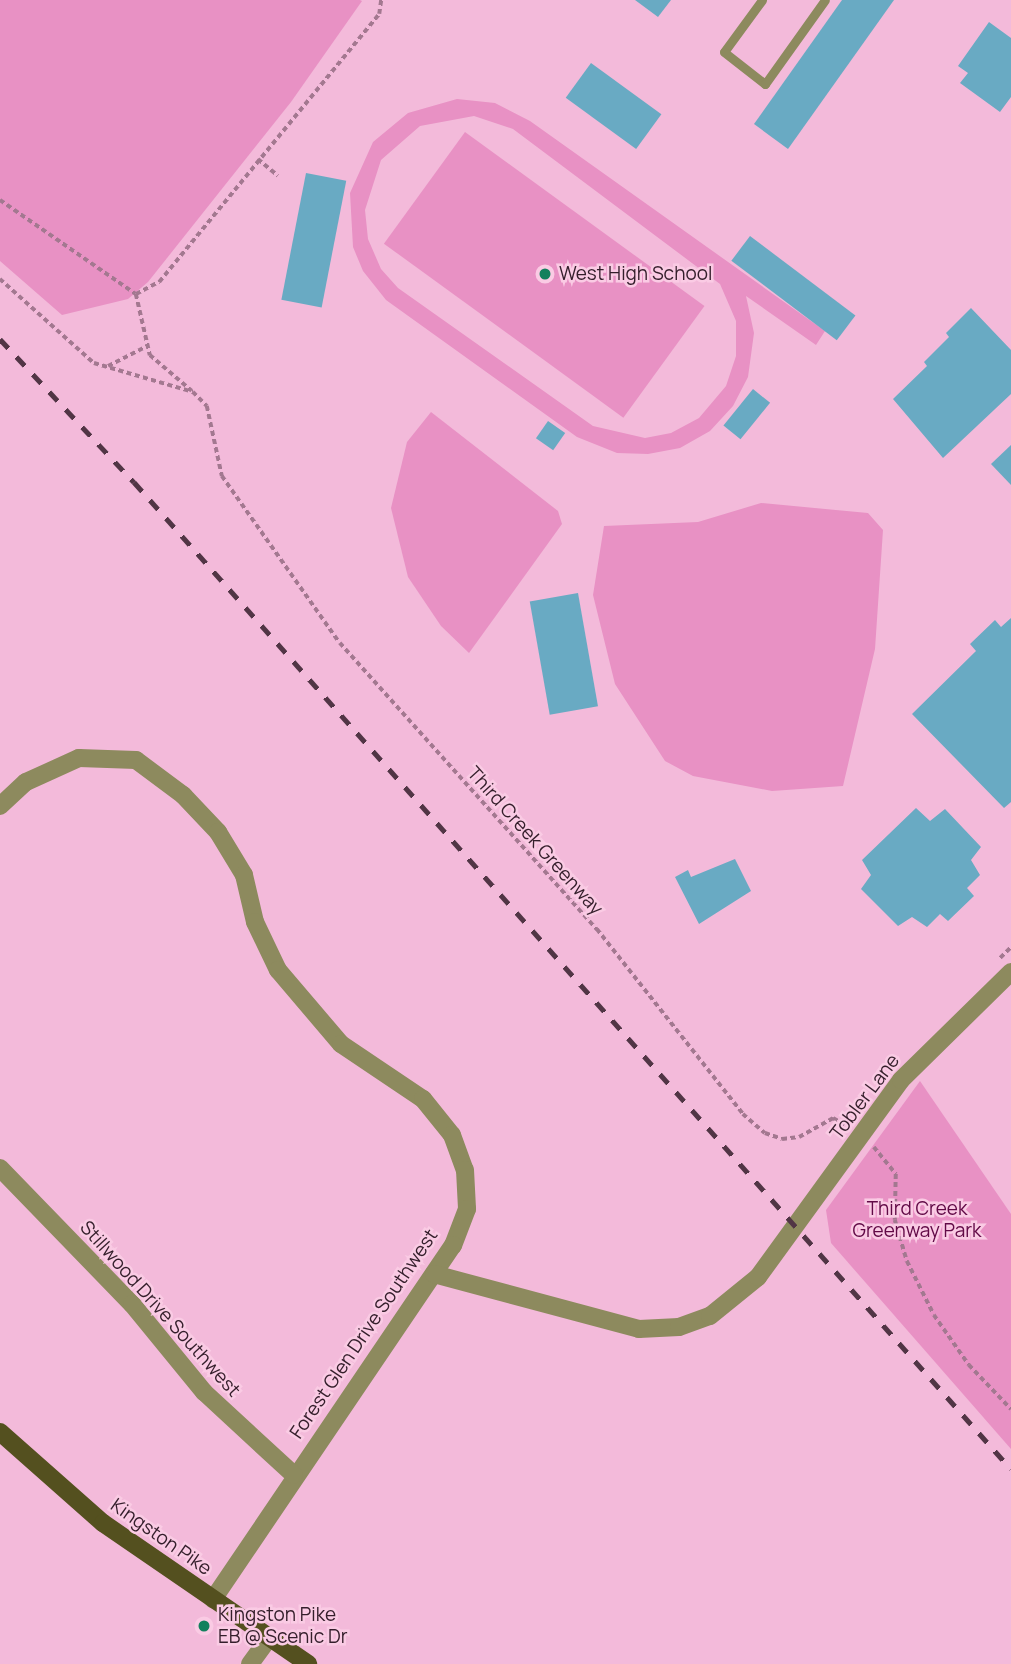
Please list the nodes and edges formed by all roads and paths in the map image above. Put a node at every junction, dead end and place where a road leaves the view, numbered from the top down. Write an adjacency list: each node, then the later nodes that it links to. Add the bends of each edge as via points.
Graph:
1 (381, 0): 4 (path, via 379,14)
2 (762, 0): 3 (lane, via 723,52 765,84)
3 (825, 0)
4 (258, 159): 5 (path); 8 (path, via 159,282)
5 (278, 176)
6 (0, 200): 8 (path)
7 (0, 279): 10 (path, via 83,354)
8 (136, 294): 9 (path)
9 (147, 346): 10 (path); 11 (path)
10 (108, 366): 11 (path)
11 (193, 392): 14 (path, Third Creek Greenway, via 207,406 222,476 340,643 597,929 725,1094 765,1133 782,1139 799,1137 833,1118)
12 (0, 807): 16 (street, Forest Glen Drive Southwest, via 26,782 79,758 136,760 183,795 218,832 244,875 255,922 278,970 341,1044 423,1099 452,1135 465,1170 467,1209)
13 (1011, 972): 14 (street, Tobler Lane, via 901,1080)
14 (861, 1136): 16 (street, Tobler Lane, via 795,1229 733,1301 679,1327 639,1329); 17 (path, Third Creek Greenway, via 896,1174 895,1220 907,1261 934,1315 969,1365)
15 (0, 1168): 19 (street, Stillwood Drive Southwest, via 132,1304 204,1392)
16 (434, 1274): 19 (street, Forest Glen Drive Southwest)
17 (1011, 1409)
18 (0, 1432): 20 (main road, Kingston Pike, via 103,1523)
19 (294, 1475): 20 (street, Forest Glen Drive Southwest)
20 (213, 1600): 21 (main road, Kingston Pike)
21 (270, 1638): 22 (street); 23 (main road, Kingston Pike)
22 (250, 1664)
23 (308, 1664)

